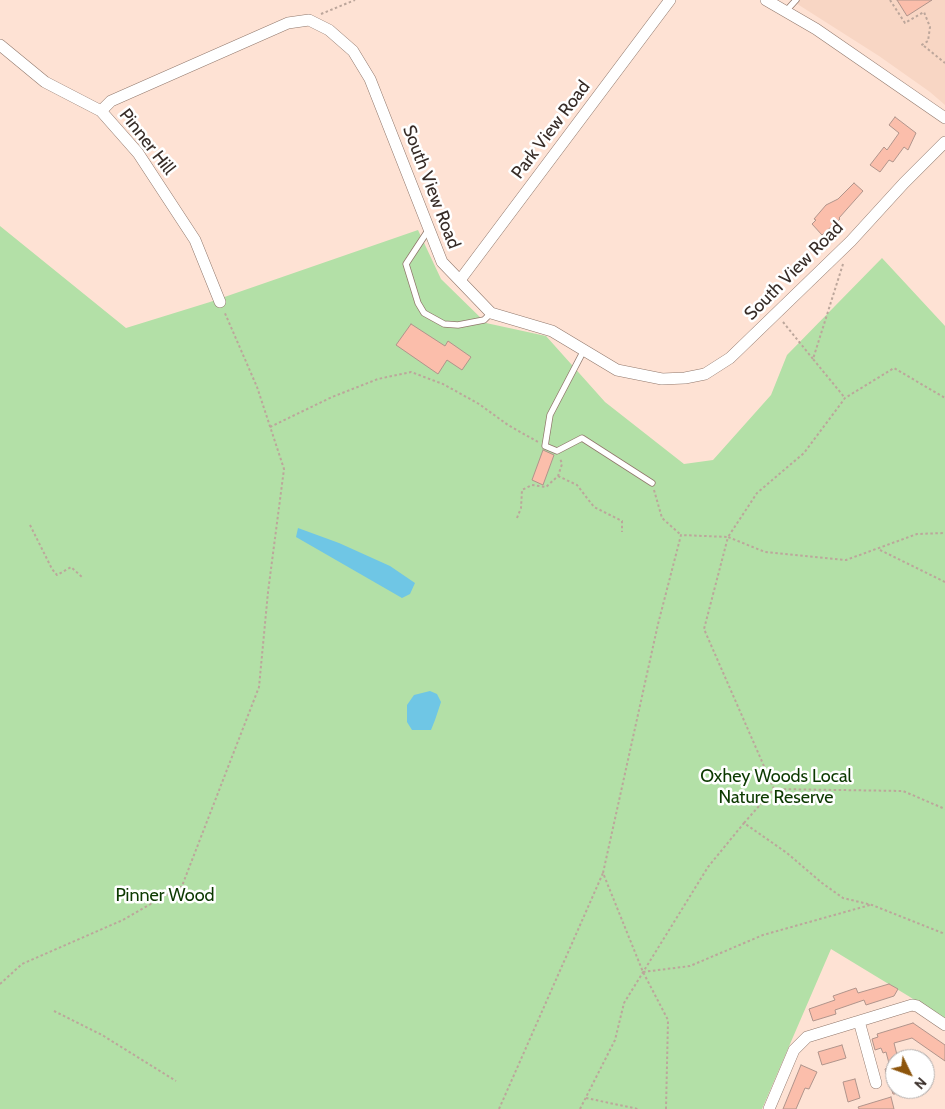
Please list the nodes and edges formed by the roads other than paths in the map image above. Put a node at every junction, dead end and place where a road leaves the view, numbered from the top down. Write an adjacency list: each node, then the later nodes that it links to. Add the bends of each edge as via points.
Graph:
1 (670, 0): 10 (street, Park View Road)
2 (766, 0): 4 (street)
3 (796, 0): 4 (lane)
4 (786, 11): 7 (street)
5 (0, 45): 6 (street, Pinner Hill, via 45,82)
6 (101, 111): 9 (street, South View Road, via 111,101 288,23 311,21 329,30 353,51 370,79); 11 (street, Pinner Hill, via 138,152 194,240)
7 (945, 118)
8 (945, 142): 13 (street, South View Road, via 851,241 718,368 685,378 662,379 616,370)
9 (429, 229): 10 (street, South View Road, via 442,262); 12 (lane, via 406,264 424,313 434,320 458,325 484,320)
10 (460, 280): 12 (street, South View Road)
11 (220, 302)
12 (491, 313): 13 (street, South View Road, via 552,331)
13 (584, 350): 14 (lane, via 550,415 545,446 558,451 582,438)
14 (652, 483)
15 (859, 1021): 16 (street, via 914,1005); 17 (street); 18 (street, via 807,1037 799,1043)
16 (945, 1025)
17 (876, 1083)
18 (769, 1109)

